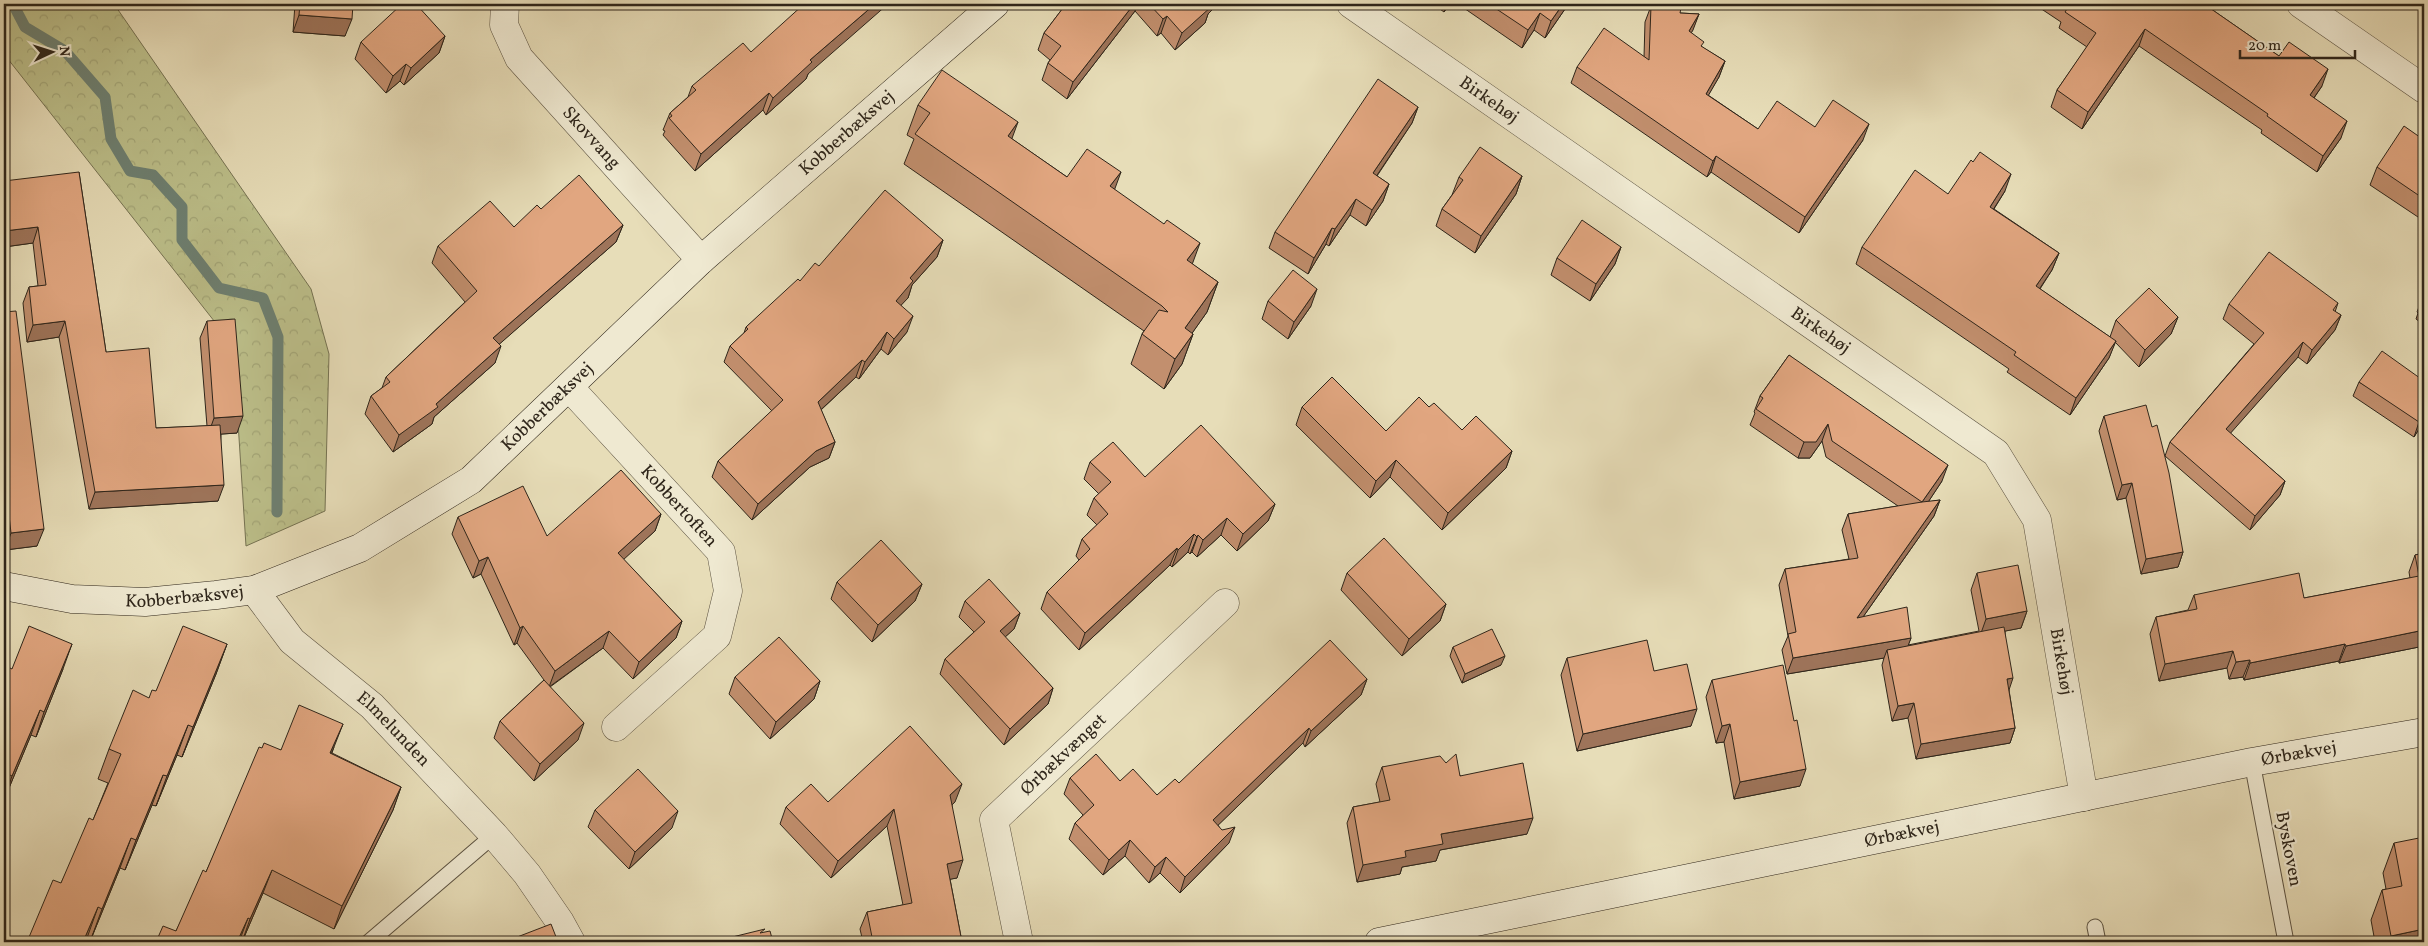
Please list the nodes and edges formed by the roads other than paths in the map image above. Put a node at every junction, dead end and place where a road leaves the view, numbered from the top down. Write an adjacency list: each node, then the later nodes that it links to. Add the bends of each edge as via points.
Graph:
1 (505, 4): 6 (street, Skovvang, via 504,25 519,58)
2 (995, 4): 6 (street, Kobberbæksvej)
3 (1351, 4): 16 (street, Birkehøj, via 1996,453 2037,520)
4 (2301, 4): 5 (street)
5 (2424, 89)
6 (701, 260): 7 (street, Kobberbæksvej)
7 (569, 387): 9 (street, Kobberbæksvej, via 471,480 360,548); 11 (street, Kobbertoften, via 721,552 728,591 717,636)
8 (4, 586): 9 (street, Kobberbæksvej, via 72,599 145,602)
9 (254, 590): 17 (street, Elmelunden, via 292,641 372,706)
10 (1225, 603): 21 (street, Ørbækvænget, via 994,820)
11 (616, 727)
12 (2424, 732): 13 (street, Ørbækvej)
13 (2398, 737): 14 (lane); 15 (street, Ørbækvej)
14 (2424, 744)
15 (2252, 762): 16 (street, Ørbækvej); 24 (lane, Byskoven)
16 (2084, 797): 22 (street, Ørbækvej)
17 (494, 835): 19 (lane); 20 (street, Elmelunden, via 527,874)
18 (2095, 926): 23 (lane)
19 (369, 942)
20 (571, 942)
21 (1019, 942)
22 (1379, 942)
23 (2098, 942)
24 (2286, 942)

